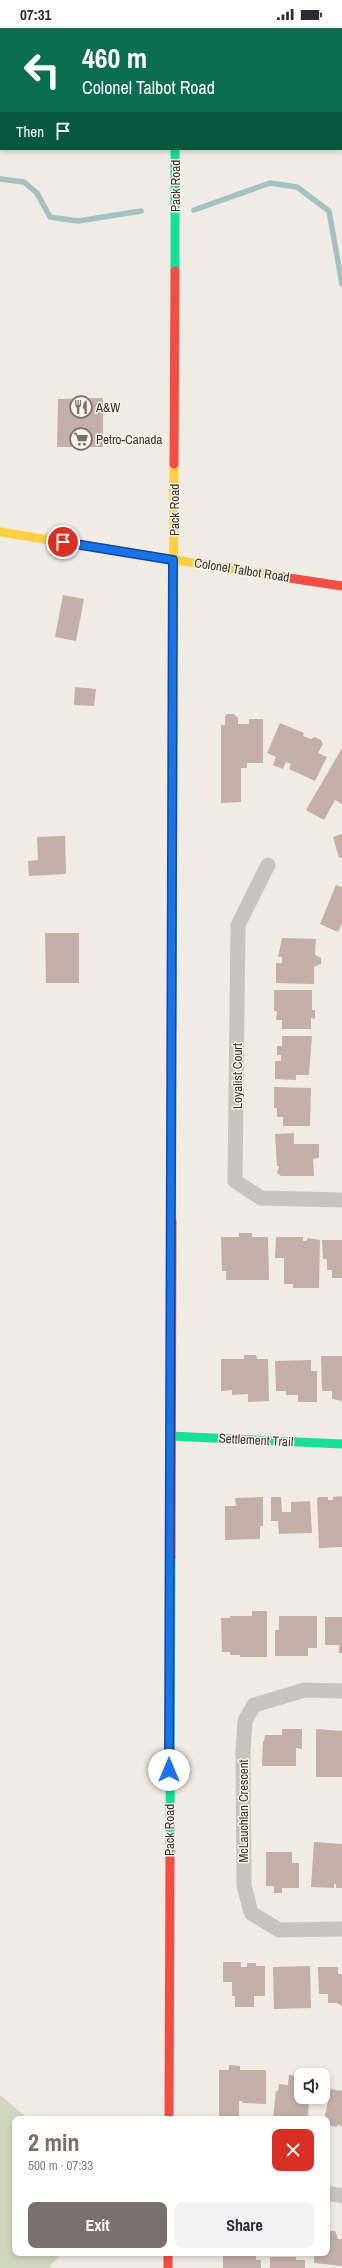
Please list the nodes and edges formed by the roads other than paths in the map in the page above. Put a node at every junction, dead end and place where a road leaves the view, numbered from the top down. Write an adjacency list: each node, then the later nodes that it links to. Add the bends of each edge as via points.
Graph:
1 (175, 150): 3 (street, Pack Road)
2 (0, 532): 3 (street, Colonel Talbot Road)
3 (173, 560): 4 (street, Colonel Talbot Road); 7 (street, Pack Road)
4 (342, 586)
5 (268, 865): 6 (street, Loyalist Court, via 238,925 236,1181 262,1198)
6 (342, 1200)
7 (170, 1436): 8 (street, Settlement Trail); 11 (street, Pack Road)
8 (342, 1444)
9 (342, 1691): 10 (street, McLauchlan Crescent, via 305,1690 254,1705 244,1721 243,1751 244,1885 251,1913 279,1930)
10 (342, 1929)
11 (169, 2116)
12 (330, 2194): 13 (street)
13 (342, 2196)
14 (168, 2256): 15 (street)
15 (168, 2268)

